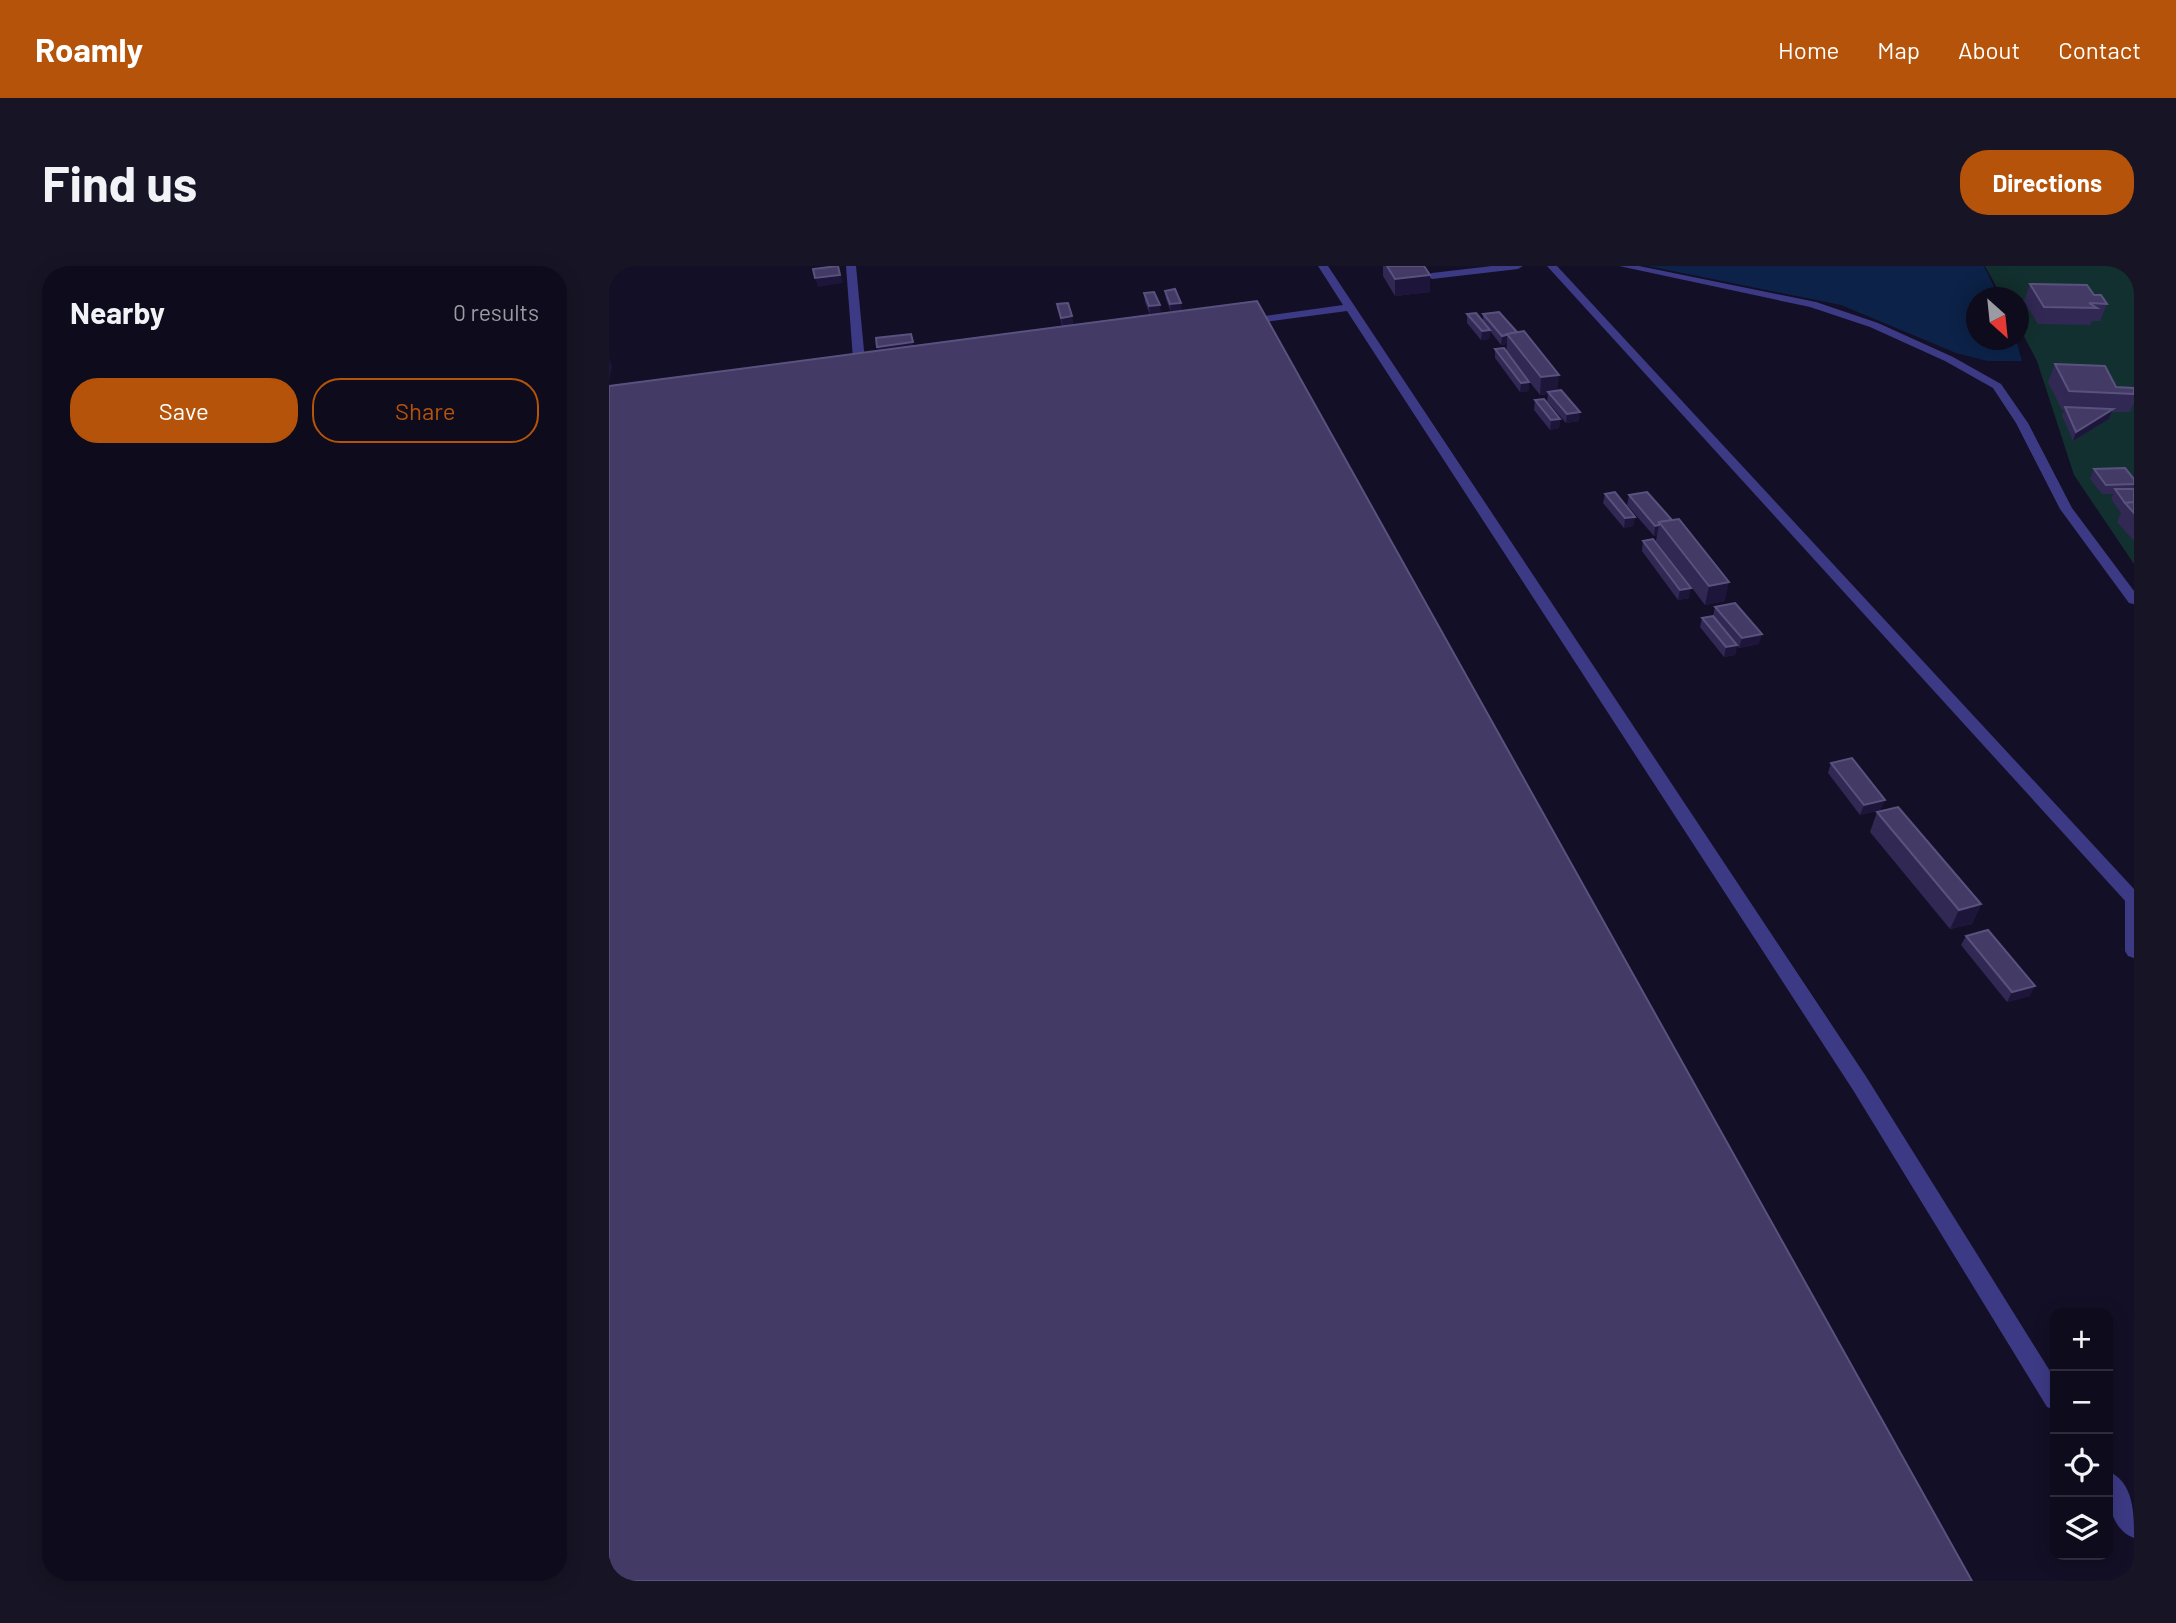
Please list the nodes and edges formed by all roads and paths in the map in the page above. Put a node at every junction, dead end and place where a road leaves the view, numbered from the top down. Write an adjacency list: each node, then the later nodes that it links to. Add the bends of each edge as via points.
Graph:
1 (851, 266): 10 (street)
2 (1323, 266): 7 (street)
3 (1518, 266): 6 (street)
4 (1552, 266): 13 (street)
5 (1624, 266): 12 (street, via 1812,304 1874,324 1997,386 2022,423 2066,509)
6 (1432, 276)
7 (1350, 307): 8 (street); 15 (street, via 1860,1084)
8 (1230, 323)
9 (873, 370): 10 (street)
10 (860, 372): 11 (street)
11 (846, 374)
12 (2134, 600)
13 (2134, 899): 14 (street)
14 (2134, 951)
15 (2050, 1391)
16 (2113, 1491): 17 (street)
17 (2134, 1526)

